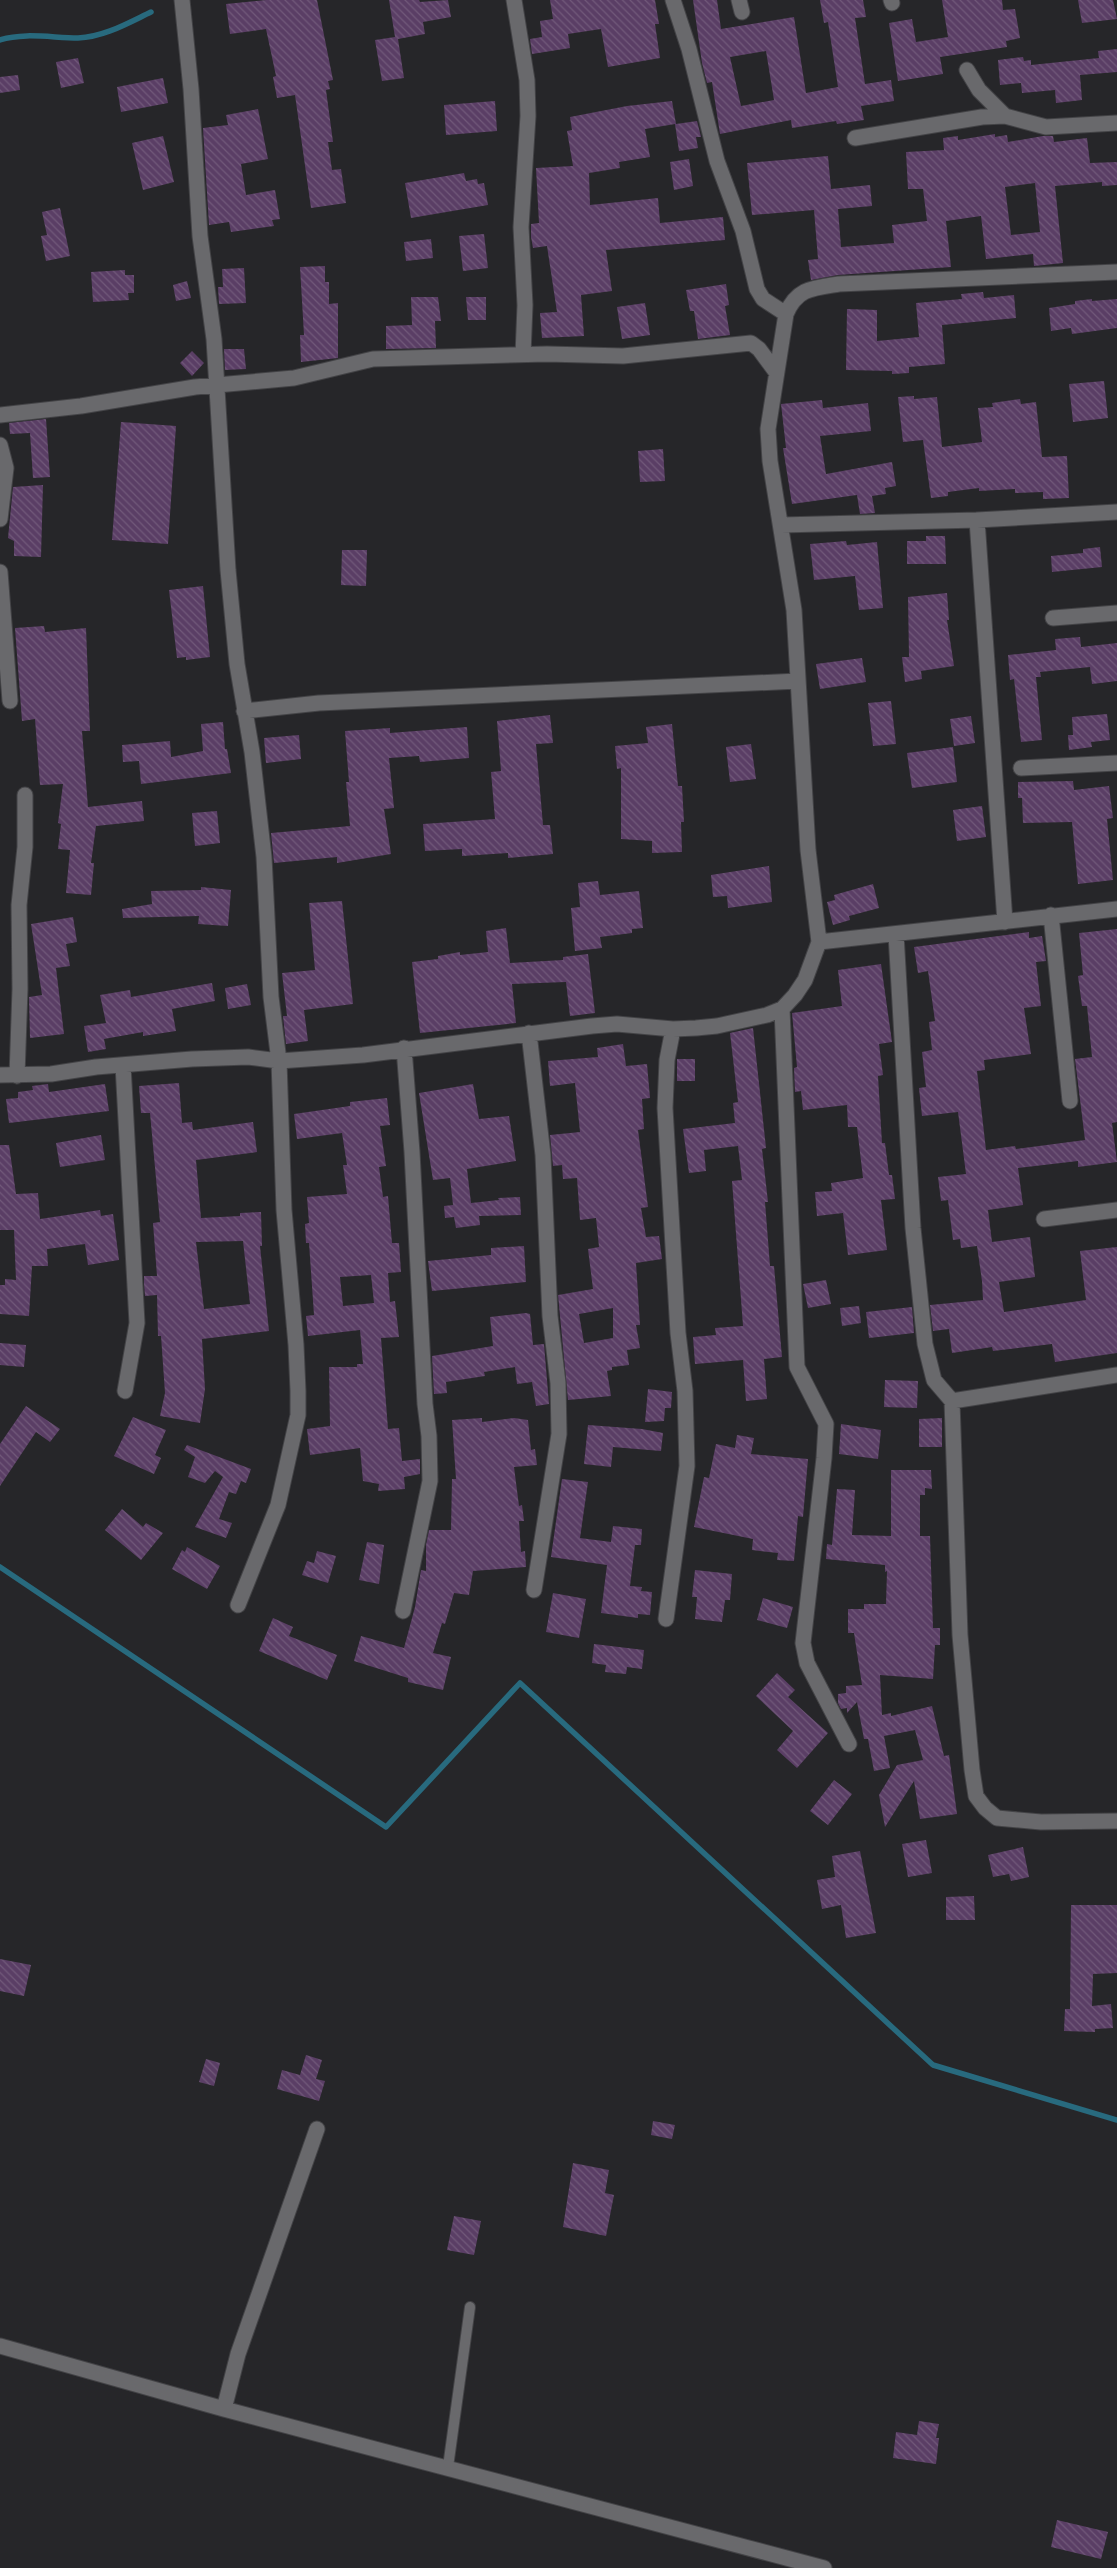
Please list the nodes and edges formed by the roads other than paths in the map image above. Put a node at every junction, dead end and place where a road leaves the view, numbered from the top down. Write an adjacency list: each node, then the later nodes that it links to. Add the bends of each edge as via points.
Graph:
1 (182, 0): 12 (street, via 200,236 214,339)
2 (514, 0): 10 (street, via 527,80 528,116 521,226)
3 (674, 0): 9 (street, via 717,161 743,231 757,289 763,300)
4 (967, 70): 5 (street, via 979,90)
5 (1005, 116): 6 (street, via 1046,127); 7 (street)
6 (1117, 123)
7 (855, 138)
8 (1117, 272): 9 (street, via 839,284 800,293 792,300)
9 (786, 314): 11 (street)
10 (523, 355): 11 (street, via 623,356 751,343); 12 (street, via 373,360 294,378)
11 (776, 372): 18 (street, via 768,428)
12 (216, 385): 13 (street); 24 (street, via 228,570)
13 (0, 415)
14 (0, 445): 16 (street, via 6,468)
15 (1117, 512): 17 (street)
16 (0, 518)
17 (977, 520): 18 (street); 30 (street)
18 (781, 525): 22 (street, via 794,610)
19 (0, 572): 23 (street)
20 (1117, 613): 21 (street)
21 (1053, 618)
22 (798, 681): 24 (street, via 319,703); 32 (street, via 808,841 815,923)
23 (10, 701)
24 (244, 711): 37 (street, via 264,857 271,997)
25 (1117, 762): 26 (street)
26 (1021, 768)
27 (25, 795): 40 (street, via 25,846 19,905)
28 (1117, 909): 29 (street)
29 (1051, 915): 30 (street); 41 (street)
30 (1005, 922): 31 (street)
31 (896, 934): 32 (street); 46 (street, via 913,1228 925,1344 934,1380)
32 (820, 942): 33 (street, via 805,980)
33 (782, 1009): 34 (street, via 717,1026); 51 (street, via 797,1367 826,1424 803,1643 807,1663)
34 (673, 1029): 35 (street, via 617,1024); 50 (street, via 667,1060 665,1108 678,1333 685,1391 687,1466)
35 (529, 1033): 36 (street); 47 (street, via 543,1155 559,1434)
36 (404, 1048): 37 (street, via 363,1055); 49 (street, via 430,1481)
37 (279, 1061): 38 (street, via 248,1057); 48 (street, via 284,1210 296,1345 298,1415 278,1505)
38 (122, 1065): 40 (street); 45 (street, via 137,1323)
39 (0, 1075): 40 (street)
40 (17, 1076)
41 (1070, 1101)
42 (1117, 1210): 43 (street)
43 (1044, 1219)
44 (1117, 1375): 46 (street)
45 (125, 1390)
46 (952, 1401): 52 (street, via 960,1635 976,1796 997,1818 1041,1822)
47 (534, 1590)
48 (238, 1605)
49 (403, 1611)
50 (666, 1619)
51 (848, 1744)
52 (1117, 1821)
53 (317, 2129): 56 (street, via 238,2354)
54 (470, 2307): 57 (lane)
55 (0, 2346): 56 (street)
56 (224, 2409): 57 (street)
57 (448, 2467): 58 (street)
58 (824, 2568)

